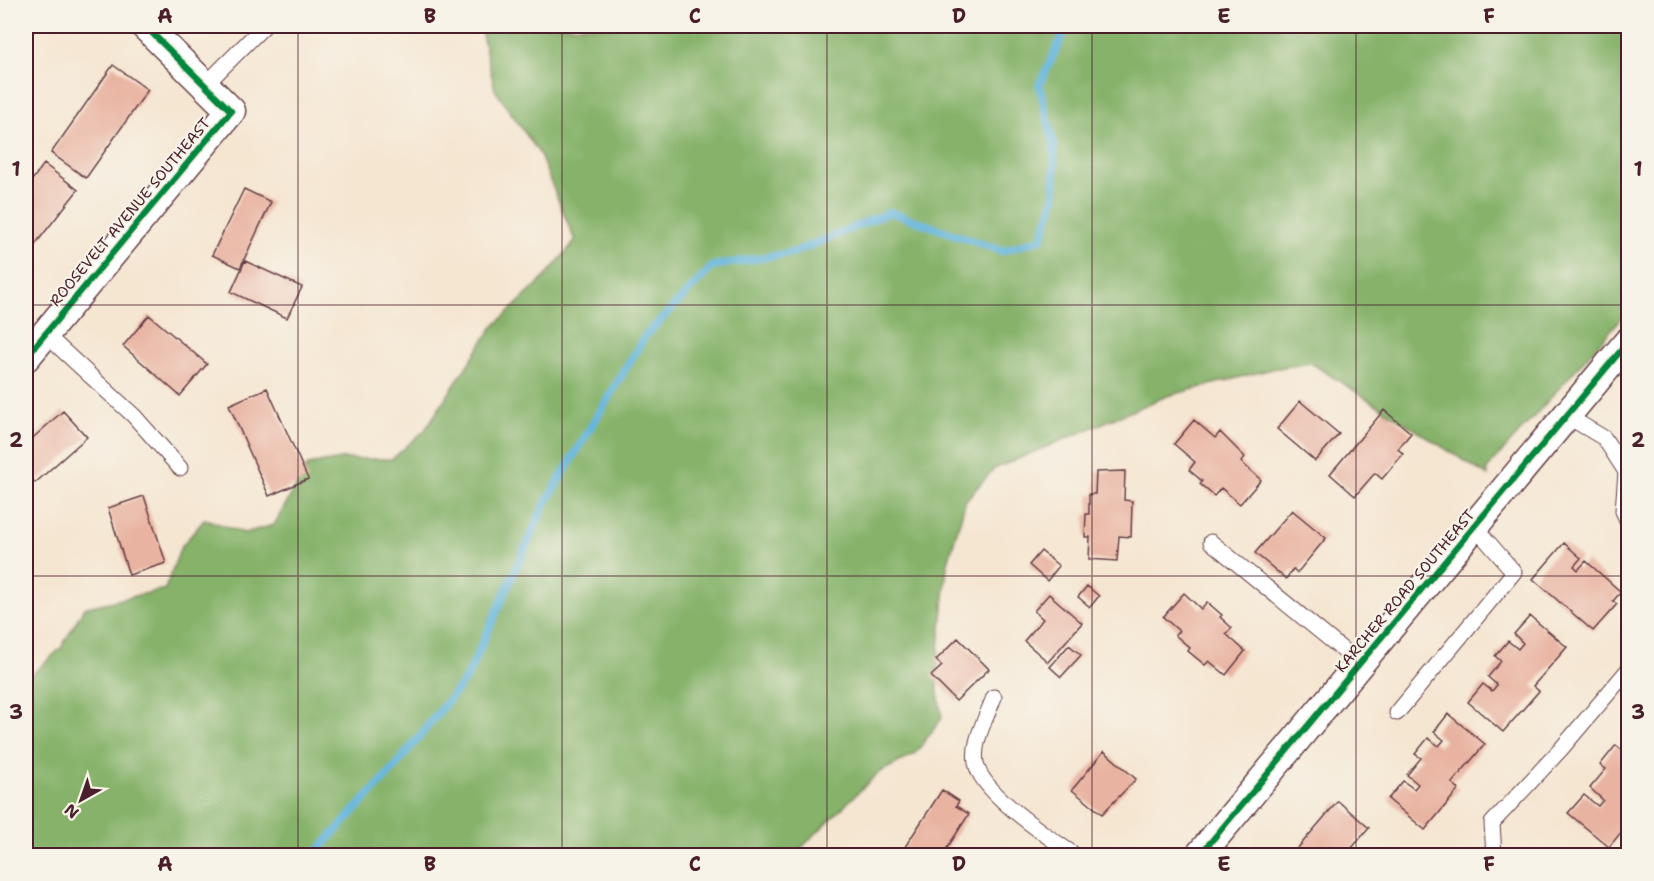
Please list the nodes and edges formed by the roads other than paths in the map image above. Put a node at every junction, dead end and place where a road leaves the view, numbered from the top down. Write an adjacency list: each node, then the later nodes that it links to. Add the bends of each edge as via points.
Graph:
1 (145, 26): 3 (street)
2 (264, 26): 3 (lane)
3 (205, 85): 4 (street, ROOSEVELT AVENUE SOUTHEAST, via 231,111)
4 (45, 334): 6 (street, ROOSEVELT AVENUE SOUTHEAST); 8 (lane, via 128,409)
5 (1629, 342): 7 (street, KARCHER ROAD SOUTHEAST)
6 (26, 357)
7 (1567, 416): 9 (lane, via 1604,438); 11 (street, KARCHER ROAD SOUTHEAST)
8 (180, 468)
9 (1627, 471): 10 (lane, via 1623,511)
10 (1629, 522)
11 (1474, 526): 13 (street, KARCHER ROAD SOUTHEAST); 16 (lane, via 1514,572)
12 (1211, 542): 13 (lane)
13 (1360, 664): 18 (street, KARCHER ROAD SOUTHEAST)
14 (1629, 670): 19 (lane, via 1492,823)
15 (994, 697): 17 (lane, via 978,742 977,768 1022,817)
16 (1397, 713)
17 (1076, 855)
18 (1199, 855)
19 (1494, 855)

